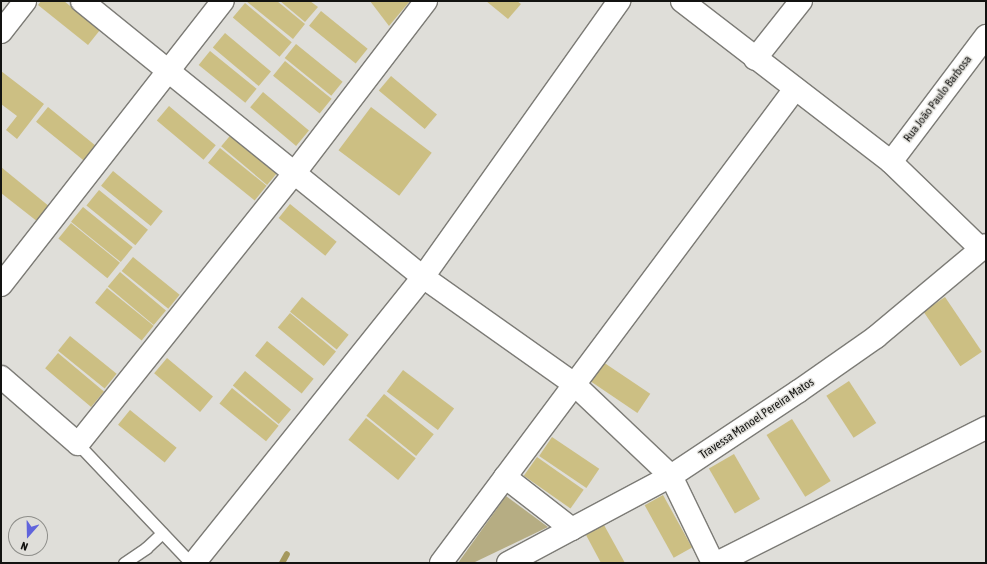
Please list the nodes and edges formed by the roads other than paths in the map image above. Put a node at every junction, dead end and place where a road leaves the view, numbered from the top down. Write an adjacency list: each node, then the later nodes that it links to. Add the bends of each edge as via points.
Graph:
1 (25, 1): 8 (street)
2 (82, 1): 11 (street)
3 (223, 1): 11 (street)
4 (426, 1): 14 (street)
5 (619, 1): 16 (street)
6 (682, 1): 10 (street)
7 (801, 1): 10 (street)
8 (1, 32)
9 (986, 36): 13 (street, Rua João Paulo Barbosa)
10 (755, 59): 12 (street)
11 (170, 70): 14 (street); 17 (street)
12 (795, 89): 13 (street); 19 (street)
13 (891, 162): 15 (street)
14 (296, 171): 16 (street); 21 (street)
15 (984, 247): 22 (street, Travessa Manoel Pereira Matos, via 876,337)
16 (424, 277): 19 (street); 28 (street)
17 (1, 285)
18 (1, 377): 21 (street)
19 (574, 384): 22 (street); 23 (street)
20 (986, 428): 32 (street)
21 (78, 444): 25 (lane)
22 (671, 476): 24 (street, Travessa Manoel Pereira Matos); 31 (street)
23 (505, 477): 24 (street); 29 (street)
24 (572, 529): 30 (street, Travessa Manoel Pereira Matos)
25 (162, 533): 26 (lane); 27 (lane)
26 (124, 563)
27 (191, 563)
28 (194, 563)
29 (441, 563)
30 (508, 563)
31 (713, 563)
32 (717, 563)

